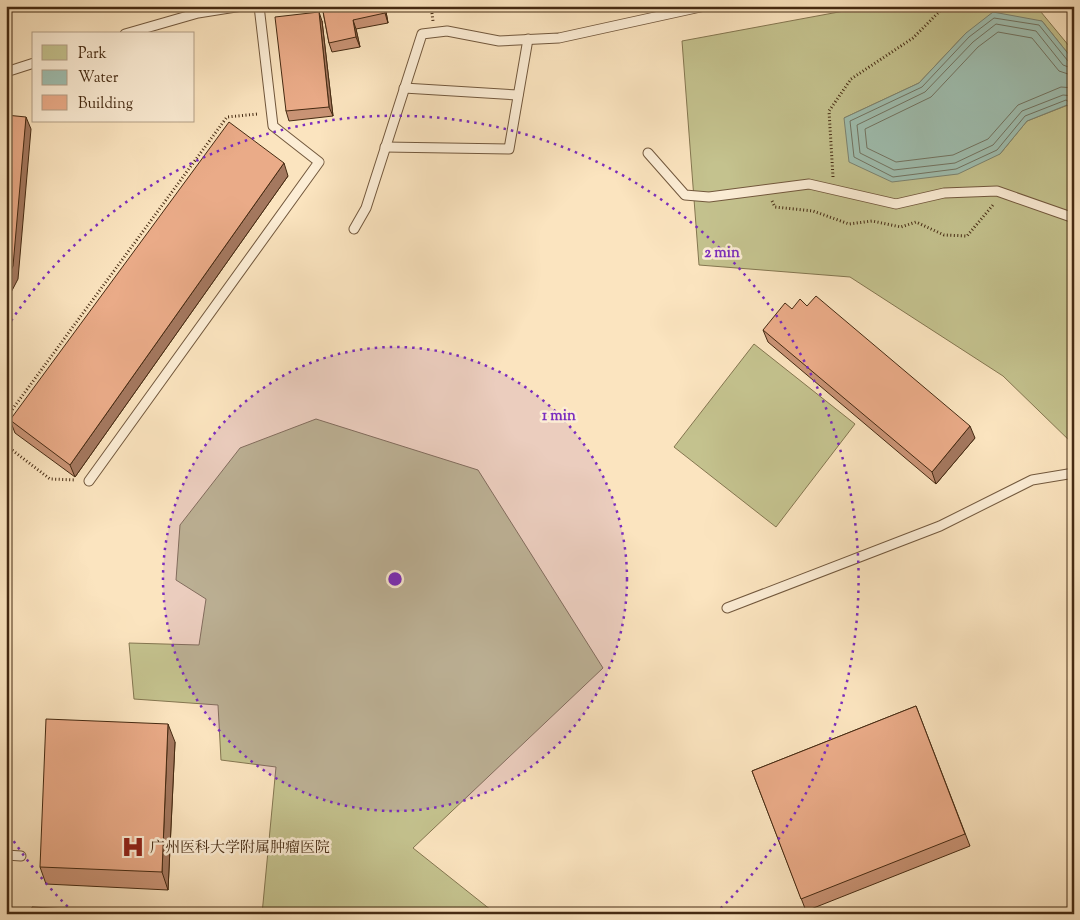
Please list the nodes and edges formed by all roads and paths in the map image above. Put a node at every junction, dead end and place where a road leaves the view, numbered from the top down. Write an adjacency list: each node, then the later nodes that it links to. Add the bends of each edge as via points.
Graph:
1 (242, 6): 5 (lane, via 198,13)
2 (259, 6): 11 (lane)
3 (705, 6): 6 (lane, via 559,38)
4 (945, 6): 14 (path, via 913,38 850,79 829,111)
5 (132, 32)
6 (528, 39): 9 (lane, via 499,41 447,31 422,34); 10 (lane)
7 (32, 64): 8 (lane)
8 (6, 72)
9 (404, 88): 10 (lane); 12 (lane)
10 (518, 95): 12 (lane, via 509,149)
11 (271, 112): 19 (path, via 227,117); 22 (lane, via 272,126 319,162)
12 (386, 147): 18 (lane, via 366,208)
13 (648, 152): 15 (lane, via 685,195 709,197)
14 (834, 189): 15 (lane, via 809,184); 16 (lane, via 896,204 944,193)
15 (765, 190): 16 (path, via 775,207 813,211 849,224 872,221 901,227 916,222 944,235 966,236 993,207)
16 (997, 191): 17 (lane)
17 (1074, 218)
18 (354, 229)
19 (6, 418)
20 (6, 442): 22 (path, via 50,479)
21 (1074, 473): 23 (lane, via 1032,480 940,526)
22 (89, 481)
23 (727, 608)
24 (6, 855): 25 (lane)
25 (21, 856)

